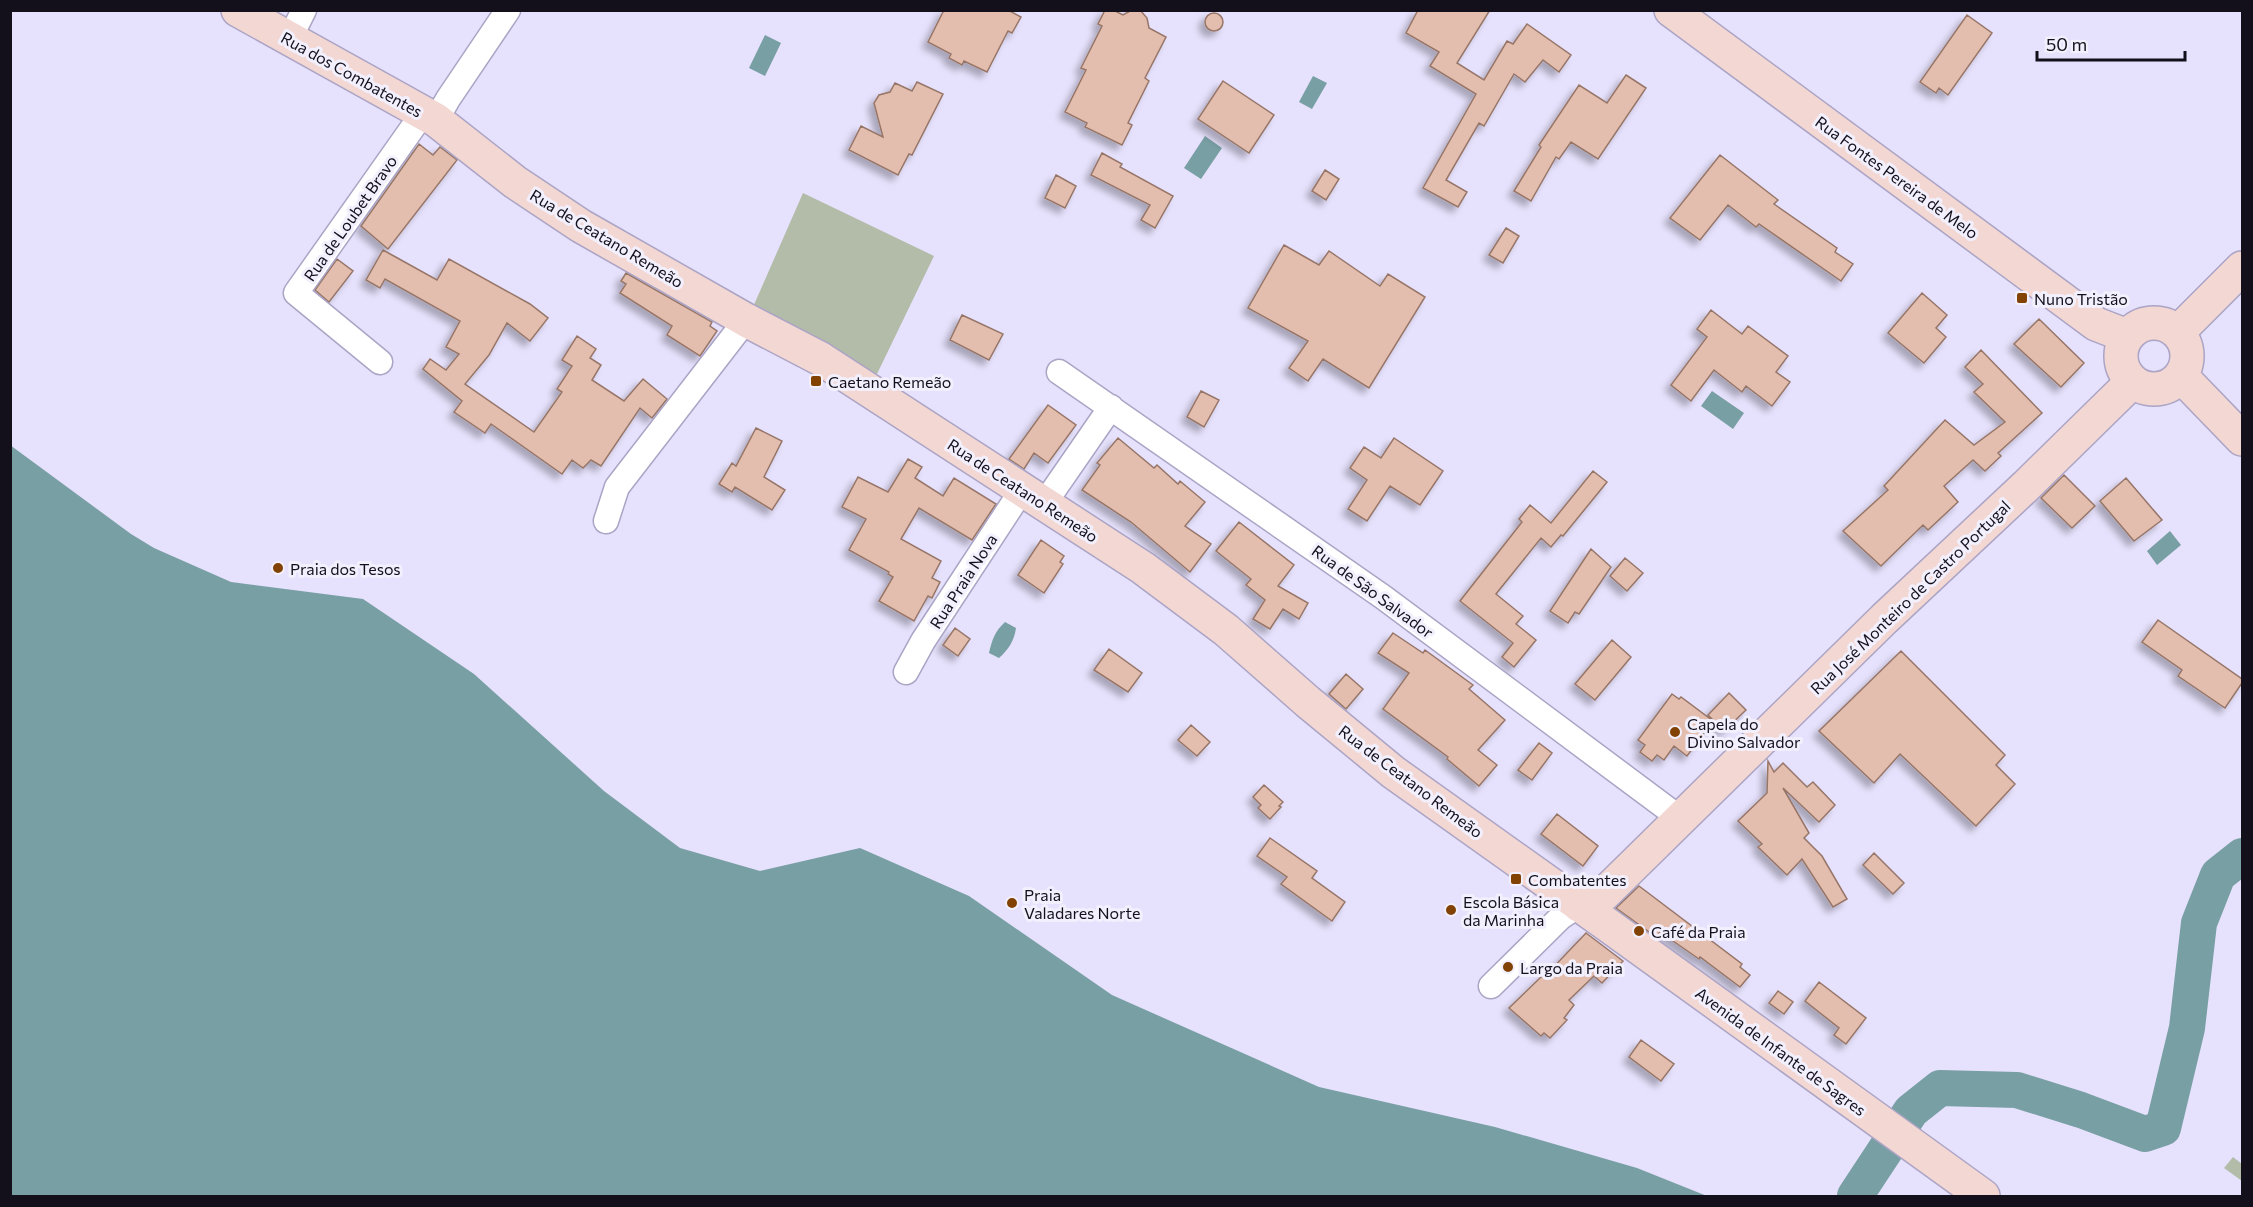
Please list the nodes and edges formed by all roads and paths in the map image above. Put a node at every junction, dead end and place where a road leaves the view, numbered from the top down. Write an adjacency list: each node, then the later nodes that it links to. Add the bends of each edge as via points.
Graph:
1 (238, 10): 5 (main road, Rua dos Combatentes)
2 (304, 10): 5 (street)
3 (508, 10): 6 (street, Rua de Loubet Bravo, via 448,99)
4 (1671, 10): 10 (main road, Rua Fontes Pereira de Melo, via 2096,324)
5 (289, 40): 6 (main road, Rua dos Combatentes)
6 (430, 117): 8 (main road, Rua de Ceatano Remeão, via 580,226); 11 (street, Rua de Loubet Bravo, via 297,293)
7 (2242, 268): 9 (main road)
8 (746, 320): 17 (main road, Rua de Ceatano Remeão, via 820,359); 18 (street, via 617,487)
9 (2178, 332): 10 (main road, via 2157,322 2135,328); 13 (main road, via 2187,349 2186,368)
10 (2127, 336): 14 (main road, via 2120,355)
11 (380, 362)
12 (1059, 372): 15 (street, Rua de São Salvador)
13 (2181, 376): 14 (main road, via 2173,384 2152,390); 16 (main road)
14 (2132, 382): 20 (main road, Rua José Monteiro de Castro Portugal)
15 (1111, 406): 17 (street, Rua Praia Nova); 20 (street, Rua de São Salvador, via 1383,597)
16 (2242, 438)
17 (1033, 497): 19 (street, Rua Praia Nova, via 923,641); 21 (main road, Rua de Ceatano Remeão, via 1143,568 1226,630 1393,772)
18 (606, 521)
19 (906, 672)
20 (1681, 819): 21 (main road, Rua José Monteiro de Castro Portugal, via 1604,894)
21 (1579, 905): 22 (street, via 1561,917); 23 (main road, Avenida de Infante de Sagres)
22 (1491, 986)
23 (1983, 1197)

